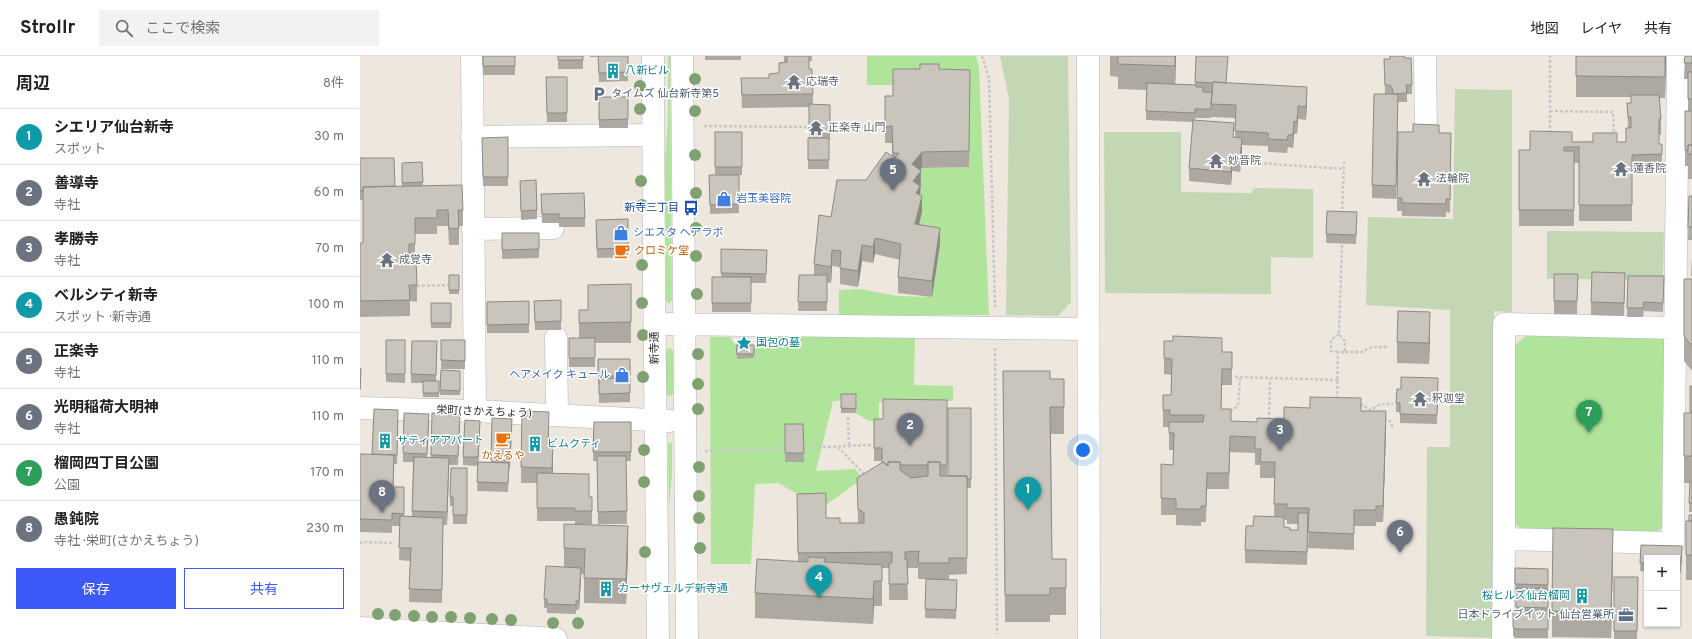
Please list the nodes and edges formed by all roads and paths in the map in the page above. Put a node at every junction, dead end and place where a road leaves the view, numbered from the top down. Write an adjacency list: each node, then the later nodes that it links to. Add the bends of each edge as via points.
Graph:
1 (472, 56): 15 (street)
2 (653, 56): 14 (street, 新寺通)
3 (682, 56): 29 (street)
4 (1088, 56): 32 (street)
5 (1425, 56): 16 (street)
6 (1550, 56): 8 (path)
7 (1678, 56): 31 (street)
8 (1550, 111): 13 (path); 19 (path, via 1614,112)
9 (702, 126): 11 (path)
10 (881, 126): 12 (path)
11 (809, 127)
12 (830, 127)
13 (1550, 134)
14 (653, 135): 15 (street); 30 (street, 新寺通)
15 (472, 137): 25 (street)
16 (1426, 138)
17 (1574, 142): 18 (path)
18 (1598, 142)
19 (1614, 142)
20 (1244, 162): 22 (path)
21 (1344, 162): 22 (path)
22 (1344, 169): 23 (path)
23 (1342, 220)
24 (553, 228): 25 (street)
25 (473, 229): 50 (street)
26 (1342, 244): 33 (path)
27 (449, 285): 28 (path)
28 (417, 286)
29 (684, 323): 30 (street); 32 (street); 55 (street)
30 (654, 324): 54 (street, 新寺通)
31 (1675, 328): 42 (street); 65 (street, via 1504,324)
32 (1088, 329): 72 (street)
33 (1339, 334): 36 (path, via 1331,340 1330,351); 37 (path, via 1345,341)
34 (556, 338): 52 (street)
35 (1389, 347): 37 (path)
36 (1338, 352): 37 (path); 41 (path)
37 (1345, 352)
38 (1235, 377): 39 (path)
39 (1240, 378): 40 (path); 51 (path, via 1238,406)
40 (1270, 379): 41 (path); 56 (path)
41 (1338, 380): 43 (path)
42 (1684, 380): 65 (street, via 1673,543)
43 (1337, 399): 44 (path); 47 (path)
44 (1344, 399)
45 (1358, 403): 49 (path)
46 (1393, 404): 49 (path, via 1380,404)
47 (1336, 406)
48 (360, 408): 50 (street, 栄町(さかえちょう))
49 (1371, 410): 57 (path, via 1391,422)
50 (474, 411): 52 (street, 栄町(さかえちょう))
51 (1228, 412)
52 (557, 415): 54 (street, 栄町(さかえちょう))
53 (848, 417): 59 (path)
54 (656, 421): 55 (street, 栄町(さかえちょう)); 70 (street, 新寺通)
55 (685, 422): 71 (street)
56 (1269, 424)
57 (1393, 429)
58 (871, 445): 59 (path)
59 (849, 446): 60 (path)
60 (838, 447): 62 (path); 64 (path)
61 (785, 448): 63 (path)
62 (803, 448)
63 (705, 451)
64 (867, 478)
65 (1504, 539): 73 (street)
66 (393, 542): 67 (path)
67 (360, 544)
68 (360, 628): 69 (street)
69 (556, 639)
70 (658, 639)
71 (687, 639)
72 (1089, 639)
73 (1503, 639)

